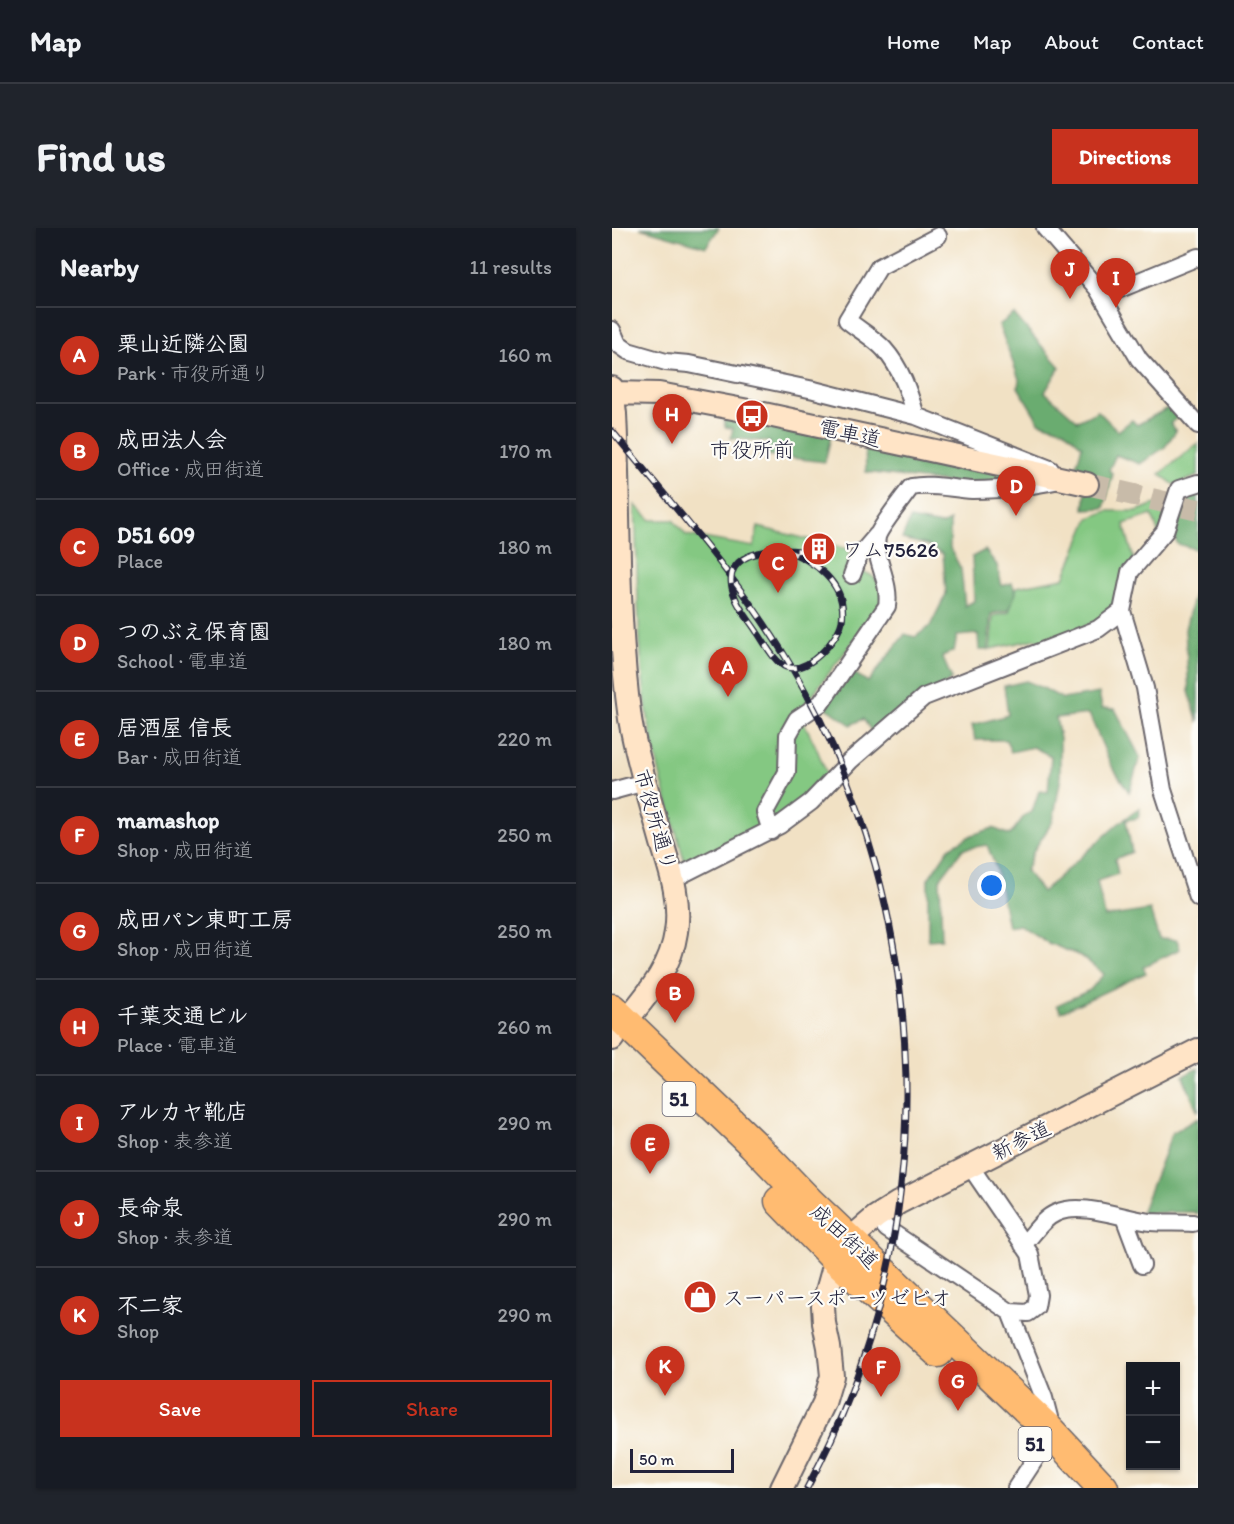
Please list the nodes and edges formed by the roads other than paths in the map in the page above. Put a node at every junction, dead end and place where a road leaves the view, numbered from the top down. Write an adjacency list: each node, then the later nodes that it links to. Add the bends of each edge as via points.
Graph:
1 (1046, 228): 4 (street)
2 (938, 236): 7 (street, via 879,267 847,320 883,348 897,367)
3 (1198, 256): 4 (street, via 1115,291)
4 (1097, 288): 8 (street, via 1139,359)
5 (612, 330): 7 (street, via 618,344 628,351 666,362 689,363)
6 (612, 391): 9 (street, 市役所通り); 10 (street, 電車道, via 660,394 759,413)
7 (916, 416): 10 (street, via 1033,461)
8 (1198, 425)
9 (615, 458): 13 (street, 市役所通り)
10 (1062, 479): 12 (street, 電車道); 14 (street, via 972,490 911,487)
11 (1198, 483): 16 (street, via 1179,489 1165,531 1130,572)
12 (1087, 484)
13 (615, 527): 17 (street, 市役所通り, via 626,686)
14 (877, 535): 15 (street, via 859,556); 19 (street, via 888,606 820,703 797,719 788,735 787,772 765,812)
15 (852, 575)
16 (1122, 611): 19 (street, via 1098,629 924,697 850,761 811,802); 21 (street, via 1145,688 1162,790)
17 (645, 782): 18 (street); 20 (street, 市役所通り)
18 (612, 791)
19 (771, 831): 20 (street)
20 (673, 879): 22 (street, 市役所通り, via 678,916 671,957 661,977)
21 (1198, 898)
22 (615, 1028): 29 (highway, 成田街道 / 51, via 742,1162)
23 (1198, 1050): 24 (street, 新参道)
24 (970, 1166): 25 (street, 新参道); 28 (street)
25 (876, 1217): 29 (street, 新参道); 31 (street, via 887,1229)
26 (1124, 1217): 27 (street); 28 (street, via 1066,1209 1044,1220); 30 (street)
27 (1193, 1223)
28 (1023, 1245): 31 (street, via 1030,1254 1038,1296 1036,1306 1028,1313)
29 (843, 1249): 32 (highway, 成田街道 / 51, via 992,1400); 33 (street, via 823,1306 832,1376 824,1403)
30 (1142, 1265)
31 (1010, 1312): 32 (street, via 1044,1398 1049,1417)
32 (1044, 1440): 34 (street); 35 (highway, 成田街道 / 51); 36 (highway, 成田街道 / 51)
33 (782, 1488)
34 (1016, 1488)
35 (1078, 1488)
36 (1103, 1488)

